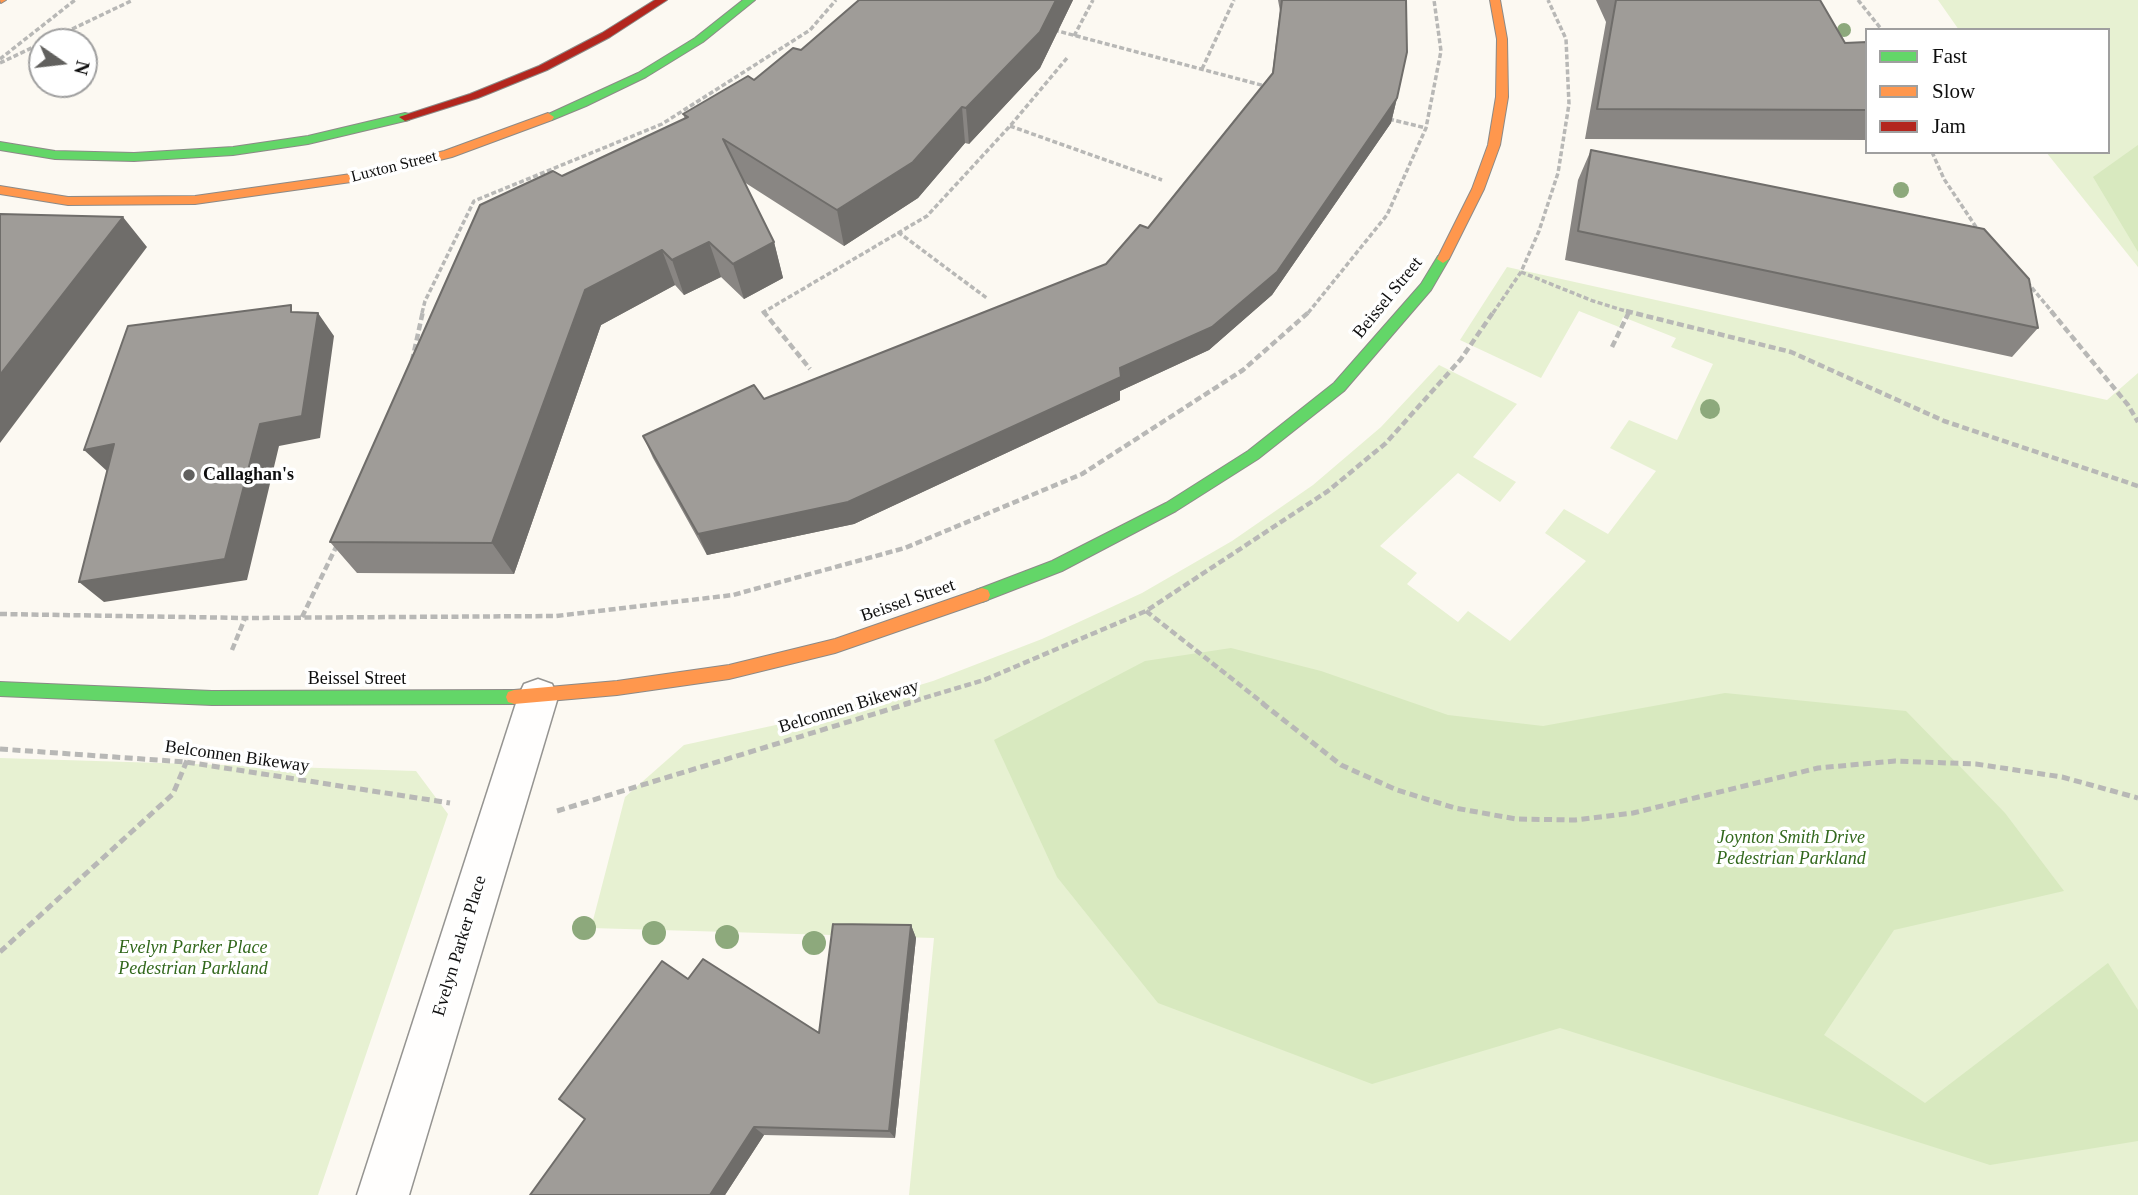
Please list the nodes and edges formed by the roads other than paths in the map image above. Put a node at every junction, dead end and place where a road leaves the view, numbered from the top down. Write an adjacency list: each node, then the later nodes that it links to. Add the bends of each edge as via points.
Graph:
1 (662, 0): 4 (street, via 544,68 474,96 308,140 233,151 134,157 55,155)
2 (750, 0): 7 (street, Luxton Street, via 699,40 642,75 582,104 448,154 351,178 272,191 195,200)
3 (1495, 0): 9 (street, Beissel Street, via 1502,39 1502,97 1494,145 1455,238 1426,287 1339,387 1253,455 1171,507 1057,566 937,613 835,646 729,672)
4 (0, 146)
5 (0, 190): 7 (street, Luxton Street)
6 (0, 201): 7 (street)
7 (68, 201)
8 (0, 689): 9 (street, Beissel Street, via 212,698)
9 (538, 697): 10 (street, Evelyn Parker Place)
10 (383, 1195)

